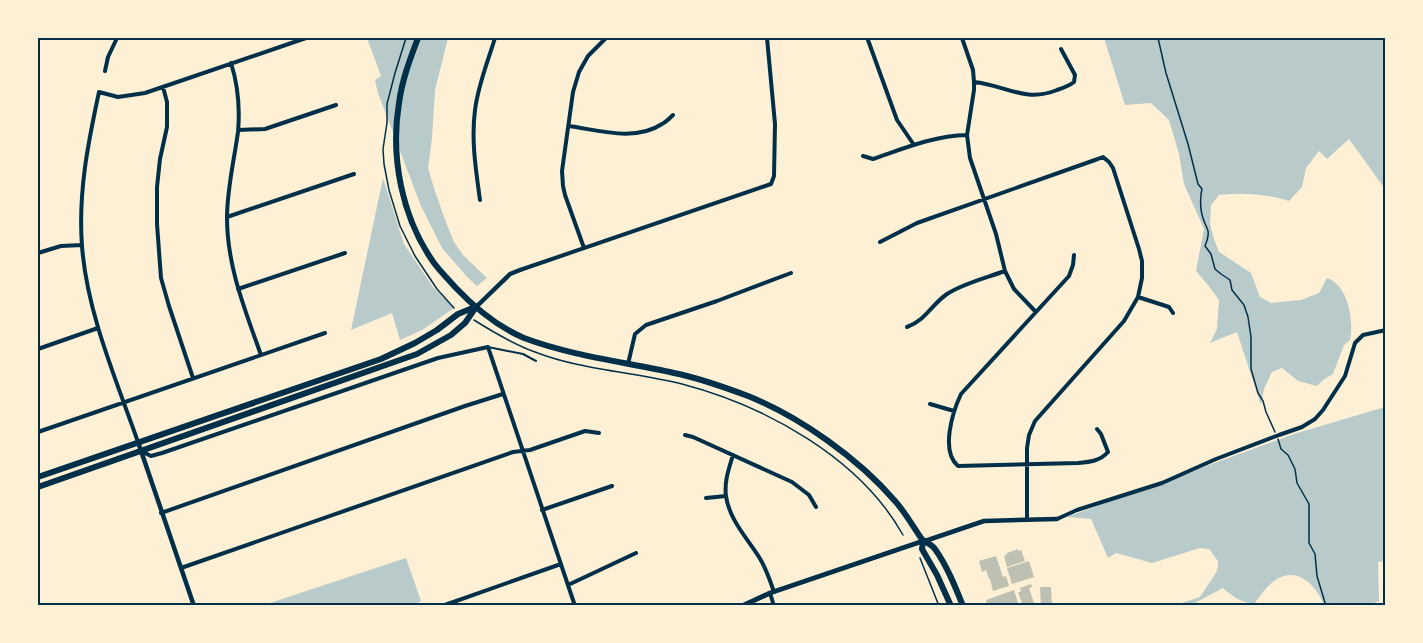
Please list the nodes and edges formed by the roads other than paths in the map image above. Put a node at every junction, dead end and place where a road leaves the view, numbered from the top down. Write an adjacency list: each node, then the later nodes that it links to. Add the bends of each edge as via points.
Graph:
1 (117, 38): 11 (street)
2 (306, 38): 10 (street)
3 (418, 38): 36 (main road, via 398,111 397,160 402,187 409,214 435,264)
4 (495, 38): 22 (street, via 475,111 474,154)
5 (606, 38): 16 (street, via 579,72)
6 (767, 38): 27 (street, via 774,124 771,184)
7 (962, 38): 12 (street)
8 (868, 40): 19 (street, via 897,120)
9 (1061, 49): 12 (street, via 1075,75 1074,82 1052,92 1031,96)
10 (231, 63): 13 (street); 17 (street, via 238,97)
11 (105, 72)
12 (974, 82): 18 (street)
13 (163, 87): 26 (street, via 118,97 99,92 84,171); 48 (street, via 167,127 160,159 156,224 161,278)
14 (336, 105): 17 (street, via 264,129)
15 (673, 115): 16 (street, via 662,125 627,134)
16 (568, 126): 27 (street, via 563,186)
17 (238, 130): 24 (street)
18 (967, 135): 19 (street, via 950,135); 23 (street, via 970,158)
19 (914, 145): 20 (street, via 873,159)
20 (863, 156)
21 (354, 174): 24 (street)
22 (480, 200)
23 (985, 200): 25 (street, via 917,223); 32 (street); 35 (street, via 1103,157 1113,168 1142,261)
24 (227, 217): 34 (street)
25 (880, 242)
26 (82, 245): 28 (street); 40 (street)
27 (584, 248): 31 (street)
28 (38, 253)
29 (345, 253): 34 (street)
30 (1074, 255): 37 (street, via 1069,276)
31 (520, 270): 36 (street, via 510,274)
32 (1005, 271): 37 (street, via 1014,289); 39 (street, via 949,293 918,323)
33 (791, 273): 47 (street, via 646,325 635,334)
34 (238, 289): 45 (street)
35 (1137, 297): 38 (street, via 1169,307); 61 (street, via 1124,321 1035,422 1029,435)
36 (476, 307): 47 (main road, via 523,338); 57 (main road, via 381,359); 58 (main road, via 451,335 417,354)
37 (1035, 311): 52 (street, via 962,394)
38 (1173, 313)
39 (907, 327)
40 (98, 328): 44 (street); 50 (street)
41 (1386, 330): 70 (street, via 1363,336 1355,344 1345,376 1323,410 1302,427 1162,483)
42 (325, 333): 45 (street)
43 (488, 347): 46 (lane, via 523,354); 49 (street); 58 (street, via 438,358 162,453 151,456)
44 (38, 349)
45 (261, 355): 48 (street)
46 (536, 361)
47 (628, 364): 72 (main road, via 677,373 749,397 817,434 878,483)
48 (193, 378): 50 (street)
49 (504, 394): 59 (street); 69 (street)
50 (124, 402): 54 (street); 57 (street)
51 (930, 405): 52 (street)
52 (954, 411): 61 (street, via 950,447 953,462 958,466)
53 (1097, 429): 61 (street, via 1108,452 1103,458)
54 (38, 432)
55 (599, 433): 59 (street, via 585,431)
56 (685, 435): 60 (street)
57 (138, 442): 58 (street); 62 (main road)
58 (140, 450): 64 (main road); 69 (street)
59 (522, 450): 68 (street); 75 (street)
60 (733, 455): 65 (street); 67 (street, via 792,482 809,495)
61 (1027, 465): 71 (street)
62 (38, 477)
63 (612, 486): 68 (street)
64 (38, 487)
65 (726, 496): 66 (street); 77 (street, via 730,512 765,568)
66 (706, 498)
67 (816, 507)
68 (542, 510): 74 (street)
69 (161, 513): 75 (street)
70 (1057, 519): 71 (street)
71 (1027, 520): 72 (street, via 984,521)
72 (923, 541): 77 (main road); 83 (main road, via 922,549); 84 (main road, via 934,547)
73 (636, 553): 76 (street)
74 (561, 564): 76 (street); 79 (street)
75 (181, 568): 78 (street)
76 (568, 585): 80 (street)
77 (772, 592): 81 (main road); 82 (street)
78 (194, 606)
79 (442, 606)
80 (575, 606)
81 (742, 606)
82 (774, 606)
83 (951, 606)
84 (963, 606)

